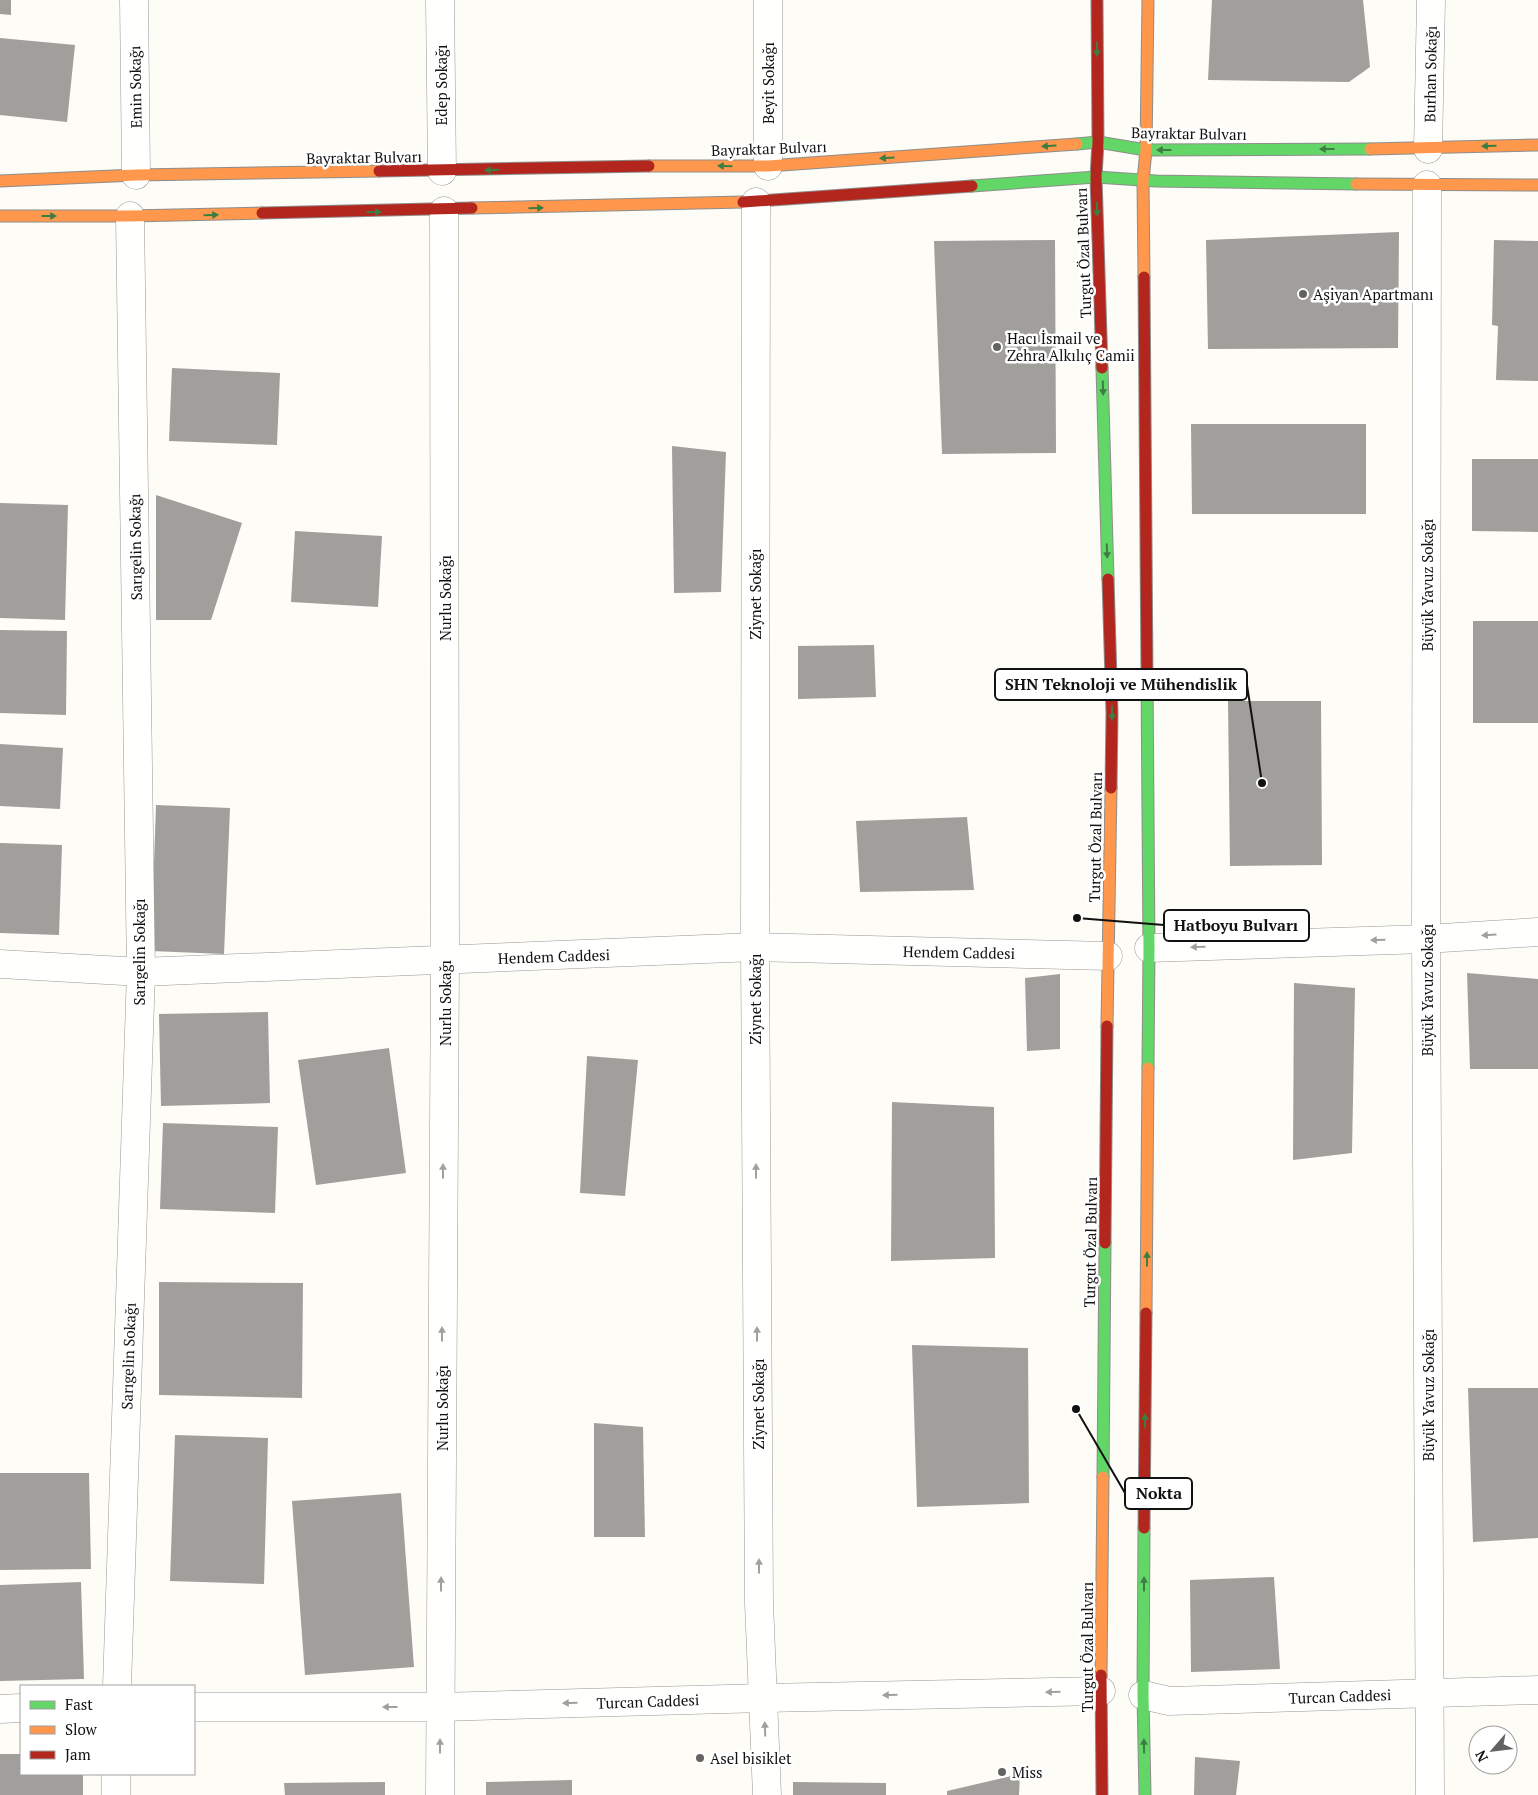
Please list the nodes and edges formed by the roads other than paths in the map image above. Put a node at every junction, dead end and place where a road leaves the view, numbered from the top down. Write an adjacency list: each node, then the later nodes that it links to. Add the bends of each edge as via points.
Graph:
1 (134, 0): 13 (street, Emin Sokağı)
2 (440, 0): 12 (street, Edep Sokağı)
3 (768, 0): 11 (street, Beyit Sokağı)
4 (1097, 0): 7 (main road, Turgut Özal Bulvarı, one-way to 7)
5 (1148, 0): 10 (main road)
6 (1431, 0): 9 (street, Burhan Sokağı)
7 (1098, 142): 10 (main road, Bayraktar Bulvarı); 11 (main road, Bayraktar Bulvarı, one-way to 11); 14 (main road, Turgut Özal Bulvarı)
8 (1538, 145): 9 (main road, Bayraktar Bulvarı, one-way to 9)
9 (1428, 148): 10 (main road, Bayraktar Bulvarı, one-way to 10)
10 (1146, 150): 15 (main road)
11 (768, 166): 12 (main road, Bayraktar Bulvarı, one-way to 12)
12 (442, 171): 13 (main road, Bayraktar Bulvarı)
13 (136, 175): 16 (main road, Bayraktar Bulvarı)
14 (1096, 177): 15 (main road); 19 (main road); 27 (main road, Turgut Özal Bulvarı, one-way to 27, via 1112,713)
15 (1143, 180): 17 (main road); 26 (main road)
16 (0, 181)
17 (1427, 185): 18 (main road); 24 (street, Büyük Yavuz Sokağı)
18 (1538, 185)
19 (756, 202): 20 (main road, one-way to 19); 25 (street, Ziynet Sokağı)
20 (444, 210): 22 (main road, one-way to 20); 28 (street, Nurlu Sokağı)
21 (0, 216): 22 (main road, one-way to 22)
22 (130, 216): 30 (street, Sarıgelin Sokağı)
23 (1538, 932): 24 (street, one-way to 24)
24 (1426, 939): 26 (street, one-way to 26); 34 (street, Büyük Yavuz Sokağı)
25 (755, 947): 27 (street, Hendem Caddesi); 28 (street, Hendem Caddesi); 36 (street, Ziynet Sokağı, one-way to 25, via 759,1603)
26 (1149, 948): 35 (main road, one-way to 26)
27 (1108, 956): 33 (main road, Turgut Özal Bulvarı)
28 (445, 960): 30 (street, Hendem Caddesi); 38 (street, Nurlu Sokağı, one-way to 28)
29 (0, 964): 30 (street, Hendem Caddesi)
30 (140, 972): 31 (street, Sarıgelin Sokağı)
31 (117, 1685)
32 (1538, 1690): 34 (street, Turcan Caddesi)
33 (1101, 1691): 36 (street, Turcan Caddesi, one-way to 36); 45 (main road, Turgut Özal Bulvarı)
34 (1428, 1694): 35 (street, Turcan Caddesi, via 1169,1701); 47 (street, Büyük Yavuz Sokağı)
35 (1143, 1695): 46 (main road, one-way to 35)
36 (764, 1698): 38 (street, Turcan Caddesi, one-way to 38); 44 (street, Ziynet Sokağı, one-way to 36)
37 (195, 1707): 38 (street, Turcan Caddesi, one-way to 37)
38 (440, 1707): 43 (street, Nurlu Sokağı, one-way to 38)
39 (20, 1708): 40 (street)
40 (0, 1709)
41 (116, 1775): 42 (street)
42 (116, 1795)
43 (440, 1795)
44 (767, 1795)
45 (1102, 1795)
46 (1145, 1795)
47 (1430, 1795)

